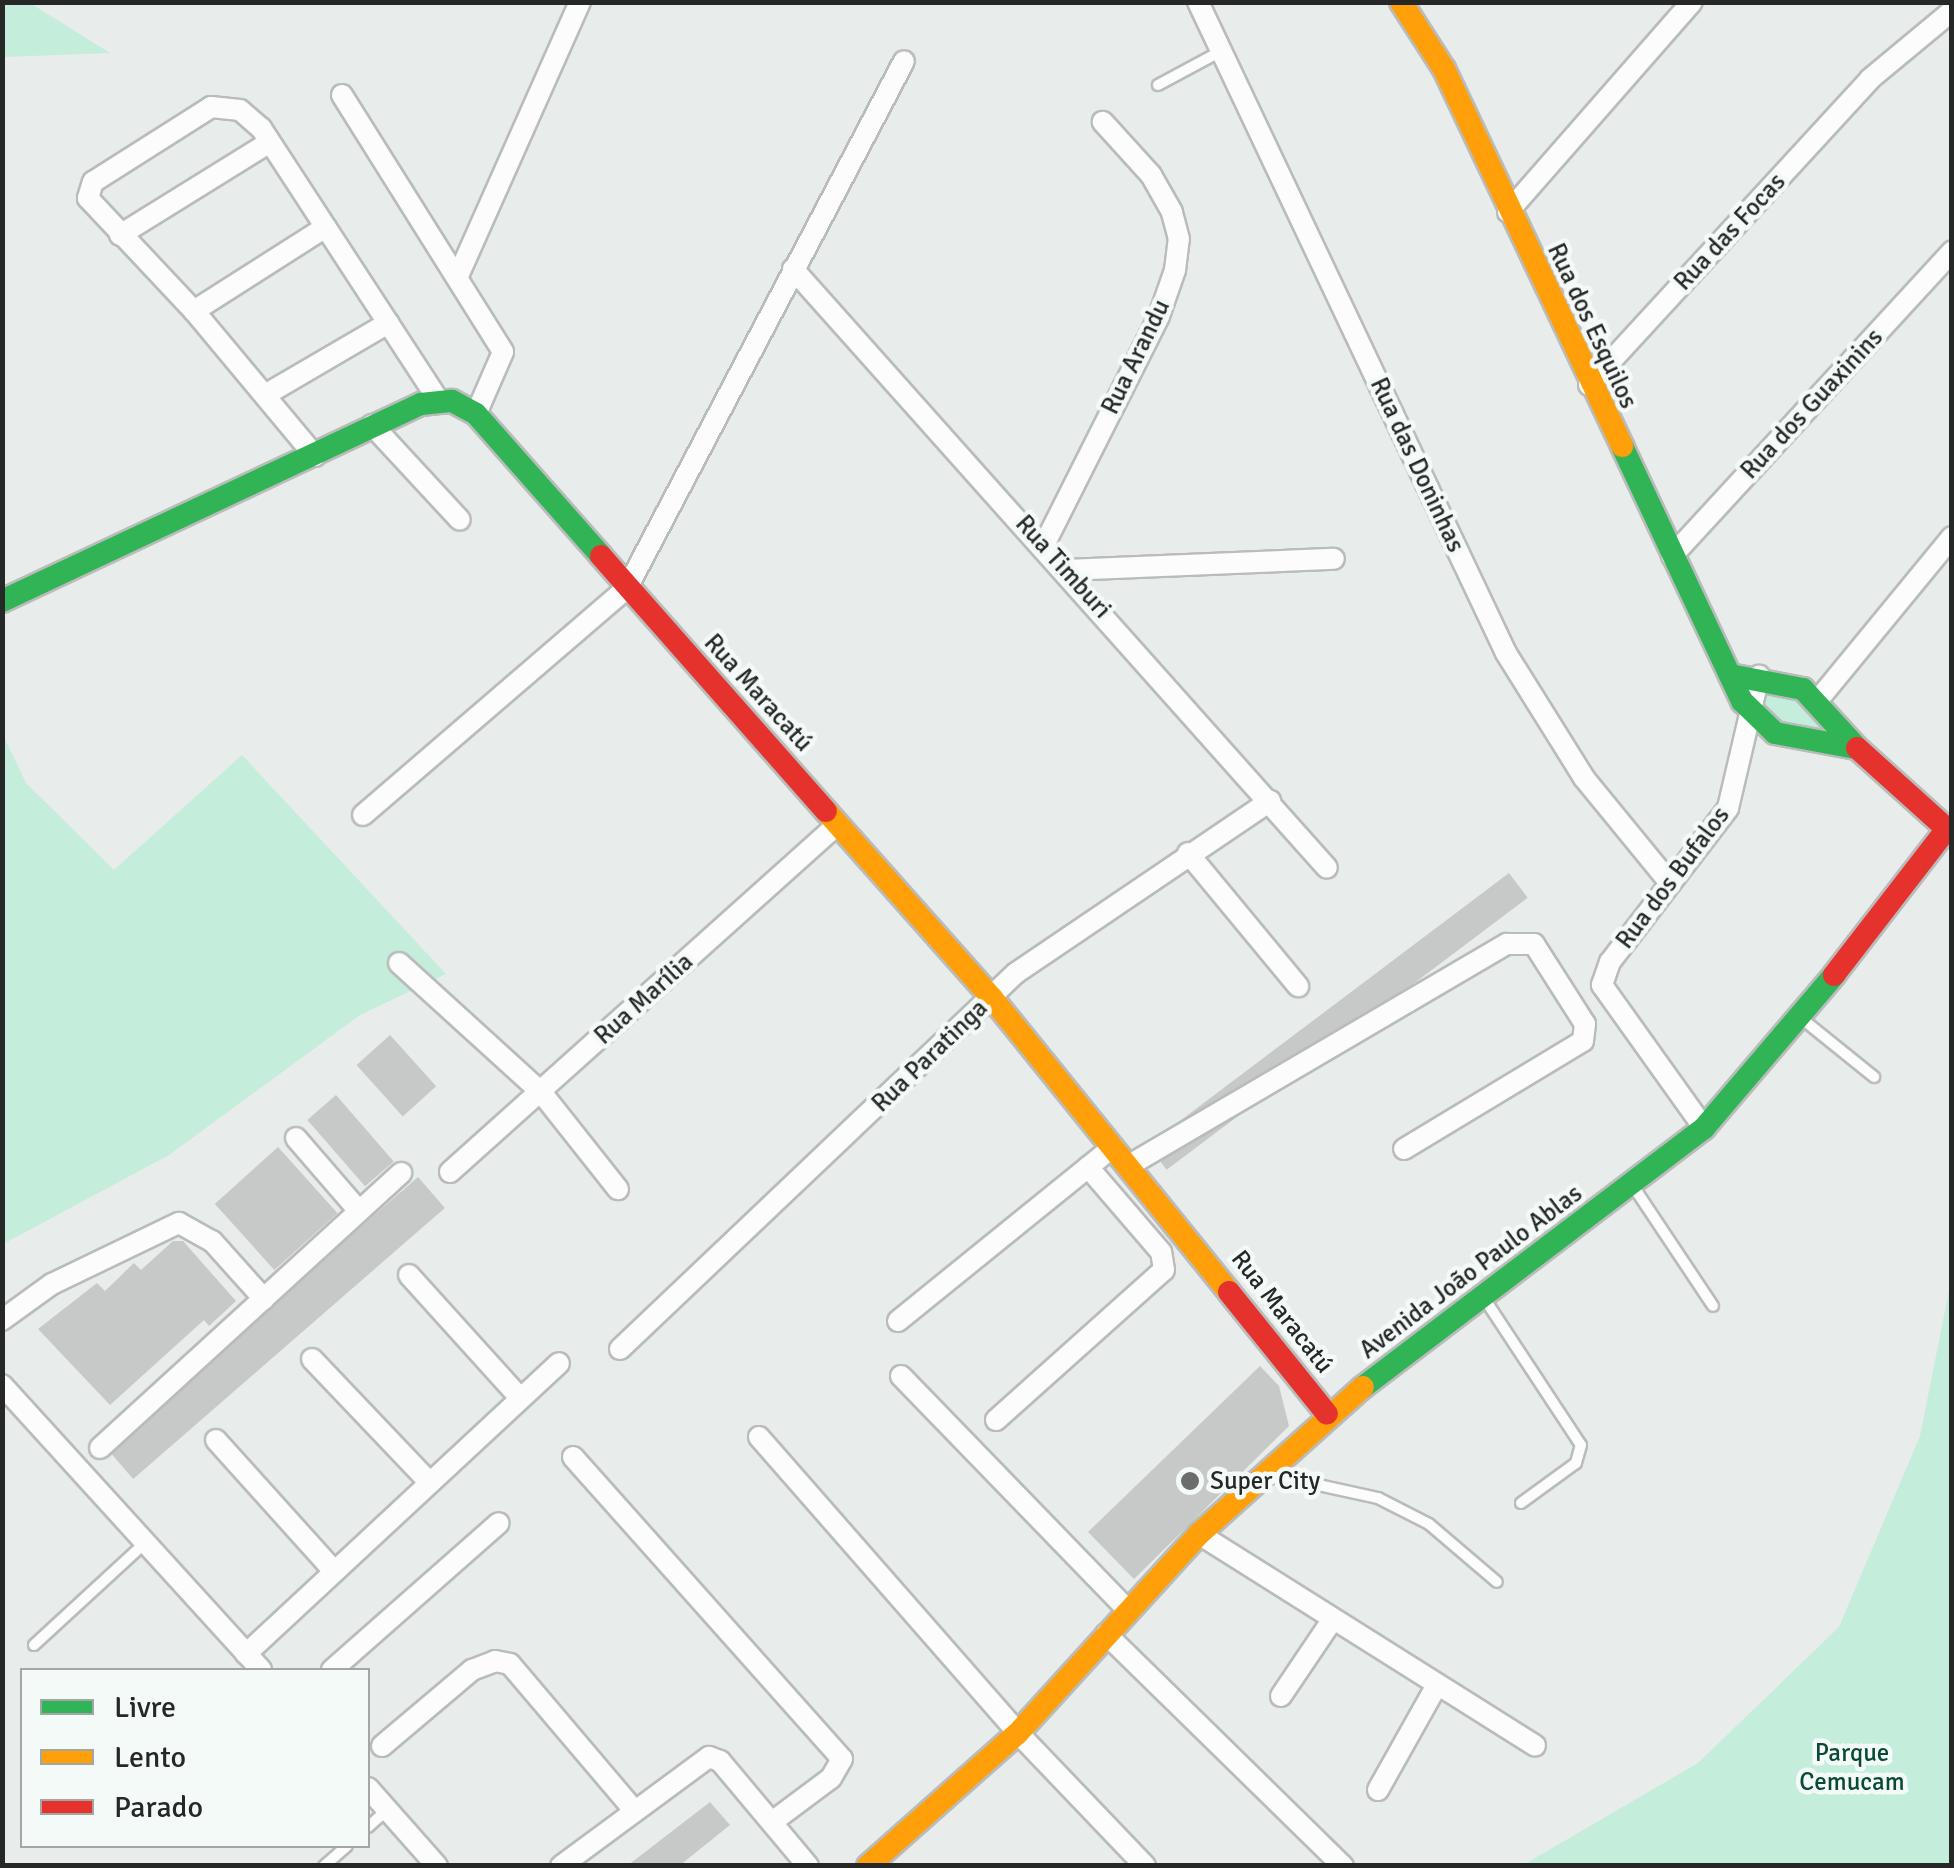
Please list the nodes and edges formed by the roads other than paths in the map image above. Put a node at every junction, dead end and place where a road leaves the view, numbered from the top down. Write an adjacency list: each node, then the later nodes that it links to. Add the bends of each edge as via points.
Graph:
1 (580, 2): 17 (street)
2 (1401, 2): 12 (street, Rua dos Esquilos, via 1444,69)
3 (1692, 2): 12 (street)
4 (1206, 8): 6 (street, Rua das Doninhas)
5 (1952, 11): 20 (street, Rua das Focas, via 1870,79)
6 (1223, 50): 8 (lane); 45 (street, Rua das Doninhas, via 1506,653 1584,778)
7 (904, 61): 16 (street)
8 (1158, 85)
9 (342, 94): 17 (street)
10 (1103, 122): 28 (street, Rua Arandu, via 1151,175 1172,212 1179,239 1176,270)
11 (270, 142): 13 (street); 14 (street); 14 (street, via 252,118 229,106 211,107 88,188 94,208)
12 (1508, 212): 20 (street, Rua dos Esquilos)
13 (326, 227): 18 (street); 19 (street)
14 (120, 236): 18 (street)
15 (1952, 252): 29 (street, Rua dos Guaxinins)
16 (794, 269): 28 (street, Rua Timburi); 32 (street)
17 (458, 276): 23 (street, via 503,352)
18 (194, 311): 21 (street)
19 (388, 323): 21 (street); 22 (street)
20 (1589, 385): 29 (street, Rua dos Esquilos)
21 (265, 395): 25 (street)
22 (438, 400): 23 (street, Rua Maracatú); 24 (street)
23 (476, 414): 32 (street, Rua Maracatú)
24 (372, 425): 25 (street); 26 (street)
25 (315, 456): 33 (street)
26 (460, 520)
27 (1952, 537): 36 (street)
28 (1044, 545): 31 (street, Rua Timburi)
29 (1672, 556): 34 (street, Rua dos Esquilos)
30 (1334, 559): 31 (street)
31 (1066, 570): 39 (street, Rua Timburi)
32 (627, 588): 40 (street); 41 (street, Rua Maracatú)
33 (2, 601)
34 (1730, 676): 35 (street); 37 (street, Rua dos Esquilos)
35 (1759, 676): 36 (street); 37 (street, Rua dos Bufalos)
36 (1818, 700): 38 (street)
37 (1750, 713): 38 (street, via 1776,734); 45 (street, Rua dos Bufalos, via 1728,808)
38 (1856, 748): 42 (street)
39 (1270, 801): 43 (street, Rua Paratinga); 44 (street, Rua Timburi)
40 (363, 815)
41 (838, 824): 48 (street, Rua Maracatú); 51 (street, Rua Marília)
42 (1949, 826): 49 (street, Avenida João Paulo Ablas)
43 (1188, 854): 47 (street); 48 (street, Rua Paratinga, via 1060,937)
44 (1327, 868)
45 (1670, 884): 52 (street, Rua dos Bufalos, via 1610,962 1602,985)
46 (400, 964): 51 (street)
47 (1298, 986)
48 (991, 998): 55 (street, Rua Maracatú); 68 (street, Rua Paratinga)
49 (1802, 1018): 50 (lane); 52 (street, Avenida João Paulo Ablas)
50 (1874, 1078)
51 (540, 1092): 57 (street, Rua Marília); 60 (street)
52 (1704, 1128): 59 (street, Avenida João Paulo Ablas)
53 (296, 1138): 61 (street)
54 (1404, 1149): 55 (street, via 1584,1041 1585,1024 1534,944 1507,944)
55 (1121, 1156): 56 (street); 74 (street, Rua Maracatú)
56 (1088, 1167): 67 (street); 75 (street, via 1161,1252 1164,1270)
57 (450, 1172)
58 (401, 1173): 61 (street)
59 (1632, 1185): 63 (street, Avenida João Paulo Ablas); 65 (lane)
60 (618, 1189)
61 (358, 1210): 64 (street)
62 (408, 1274): 73 (street)
63 (1483, 1297): 74 (street, Avenida João Paulo Ablas); 82 (lane, via 1581,1445 1576,1464)
64 (264, 1299): 66 (street, via 212,1240 179,1223 52,1284); 78 (street)
65 (1713, 1306)
66 (2, 1320)
67 (898, 1321)
68 (620, 1350)
69 (312, 1359): 81 (street)
70 (559, 1362): 73 (street)
71 (901, 1376): 88 (street)
72 (2, 1386): 85 (street)
73 (520, 1398): 81 (street)
74 (1327, 1414): 80 (street, Avenida João Paulo Ablas)
75 (996, 1420)
76 (759, 1437): 97 (street)
77 (216, 1440): 86 (street)
78 (100, 1448)
79 (573, 1457): 104 (street, via 838,1752 841,1765 831,1778)
80 (1262, 1473): 84 (street, Avenida João Paulo Ablas); 87 (lane, via 1378,1498 1429,1524)
81 (429, 1482): 86 (street)
82 (1521, 1503)
83 (499, 1523): 94 (street)
84 (1199, 1534): 88 (street, Avenida João Paulo Ablas); 89 (street)
85 (145, 1542): 91 (lane); 92 (street)
86 (334, 1571): 92 (street)
87 (1497, 1582)
88 (1128, 1610): 90 (street, Avenida João Paulo Ablas)
89 (1332, 1619): 95 (street); 96 (street)
90 (1106, 1634): 97 (street, Avenida João Paulo Ablas); 113 (street)
91 (34, 1645)
92 (246, 1654): 93 (street)
93 (259, 1668)
94 (334, 1668)
95 (1437, 1685): 99 (street); 101 (street)
96 (1282, 1696)
97 (1018, 1734): 111 (street, Avenida João Paulo Ablas); 112 (street)
98 (382, 1746): 102 (street, via 472,1670 496,1661 510,1664)
99 (1535, 1746)
100 (370, 1790): 103 (street)
101 (1378, 1790)
102 (633, 1809): 104 (street, via 697,1760 720,1761); 109 (street)
103 (387, 1810): 105 (lane); 108 (street)
104 (772, 1822): 110 (street)
105 (370, 1826)
106 (345, 1848): 107 (lane)
107 (324, 1866)
108 (437, 1866)
109 (561, 1866)
110 (808, 1866)
111 (868, 1866)
112 (1145, 1866)
113 (1343, 1866)

